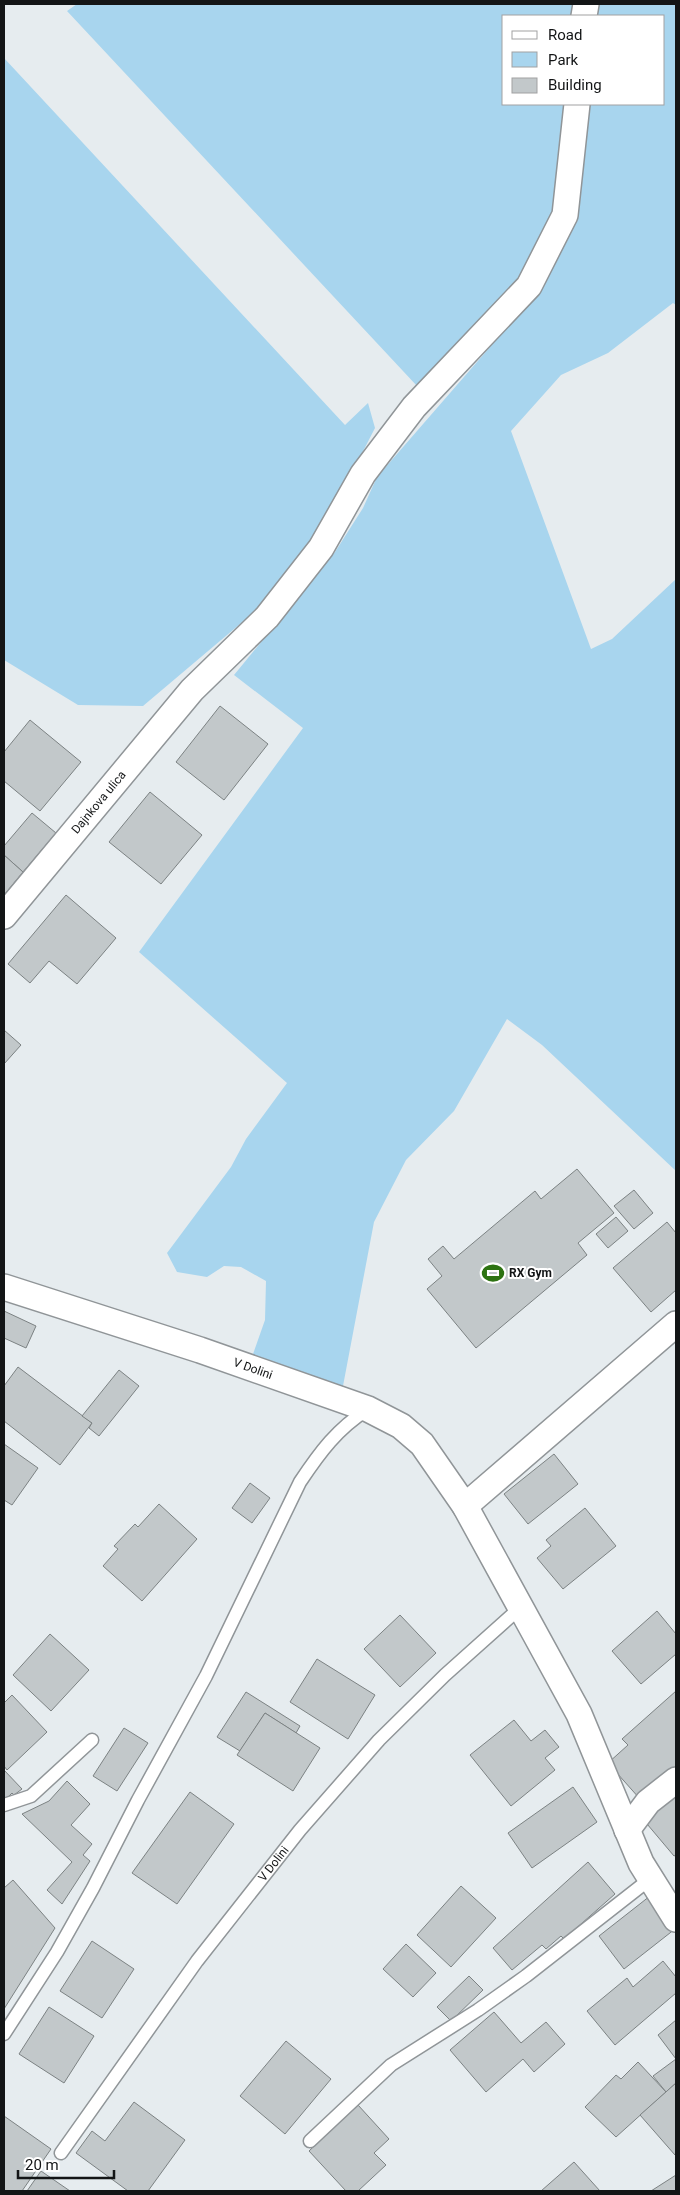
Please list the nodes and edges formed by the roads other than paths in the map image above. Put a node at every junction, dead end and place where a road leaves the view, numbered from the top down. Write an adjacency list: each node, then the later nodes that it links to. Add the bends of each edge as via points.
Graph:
1 (577, 105): 2 (street, Dajnkova ulica, via 565,215 528,286 414,408 363,474 321,548 266,616 192,690)
2 (4, 916)
3 (4, 1287): 5 (street, V Dolini)
4 (676, 1324): 6 (street)
5 (368, 1408): 6 (street, V Dolini, via 401,1426 422,1444); 14 (lane, via 348,1422 325,1446 300,1482 206,1676 93,1888 57,1952)
6 (465, 1506): 7 (street, V Dolini)
7 (522, 1607): 11 (street, V Dolini, via 580,1714); 16 (lane, V Dolini, via 445,1675 379,1740 300,1830 196,1961)
8 (92, 1740): 10 (lane, via 31,1796)
9 (676, 1780): 11 (street, via 648,1802)
10 (4, 1805)
11 (627, 1830): 12 (street, V Dolini)
12 (650, 1879): 13 (street, V Dolini); 15 (lane, via 526,1976 392,2065)
13 (676, 1919)
14 (4, 2034)
15 (310, 2141)
16 (61, 2153)

